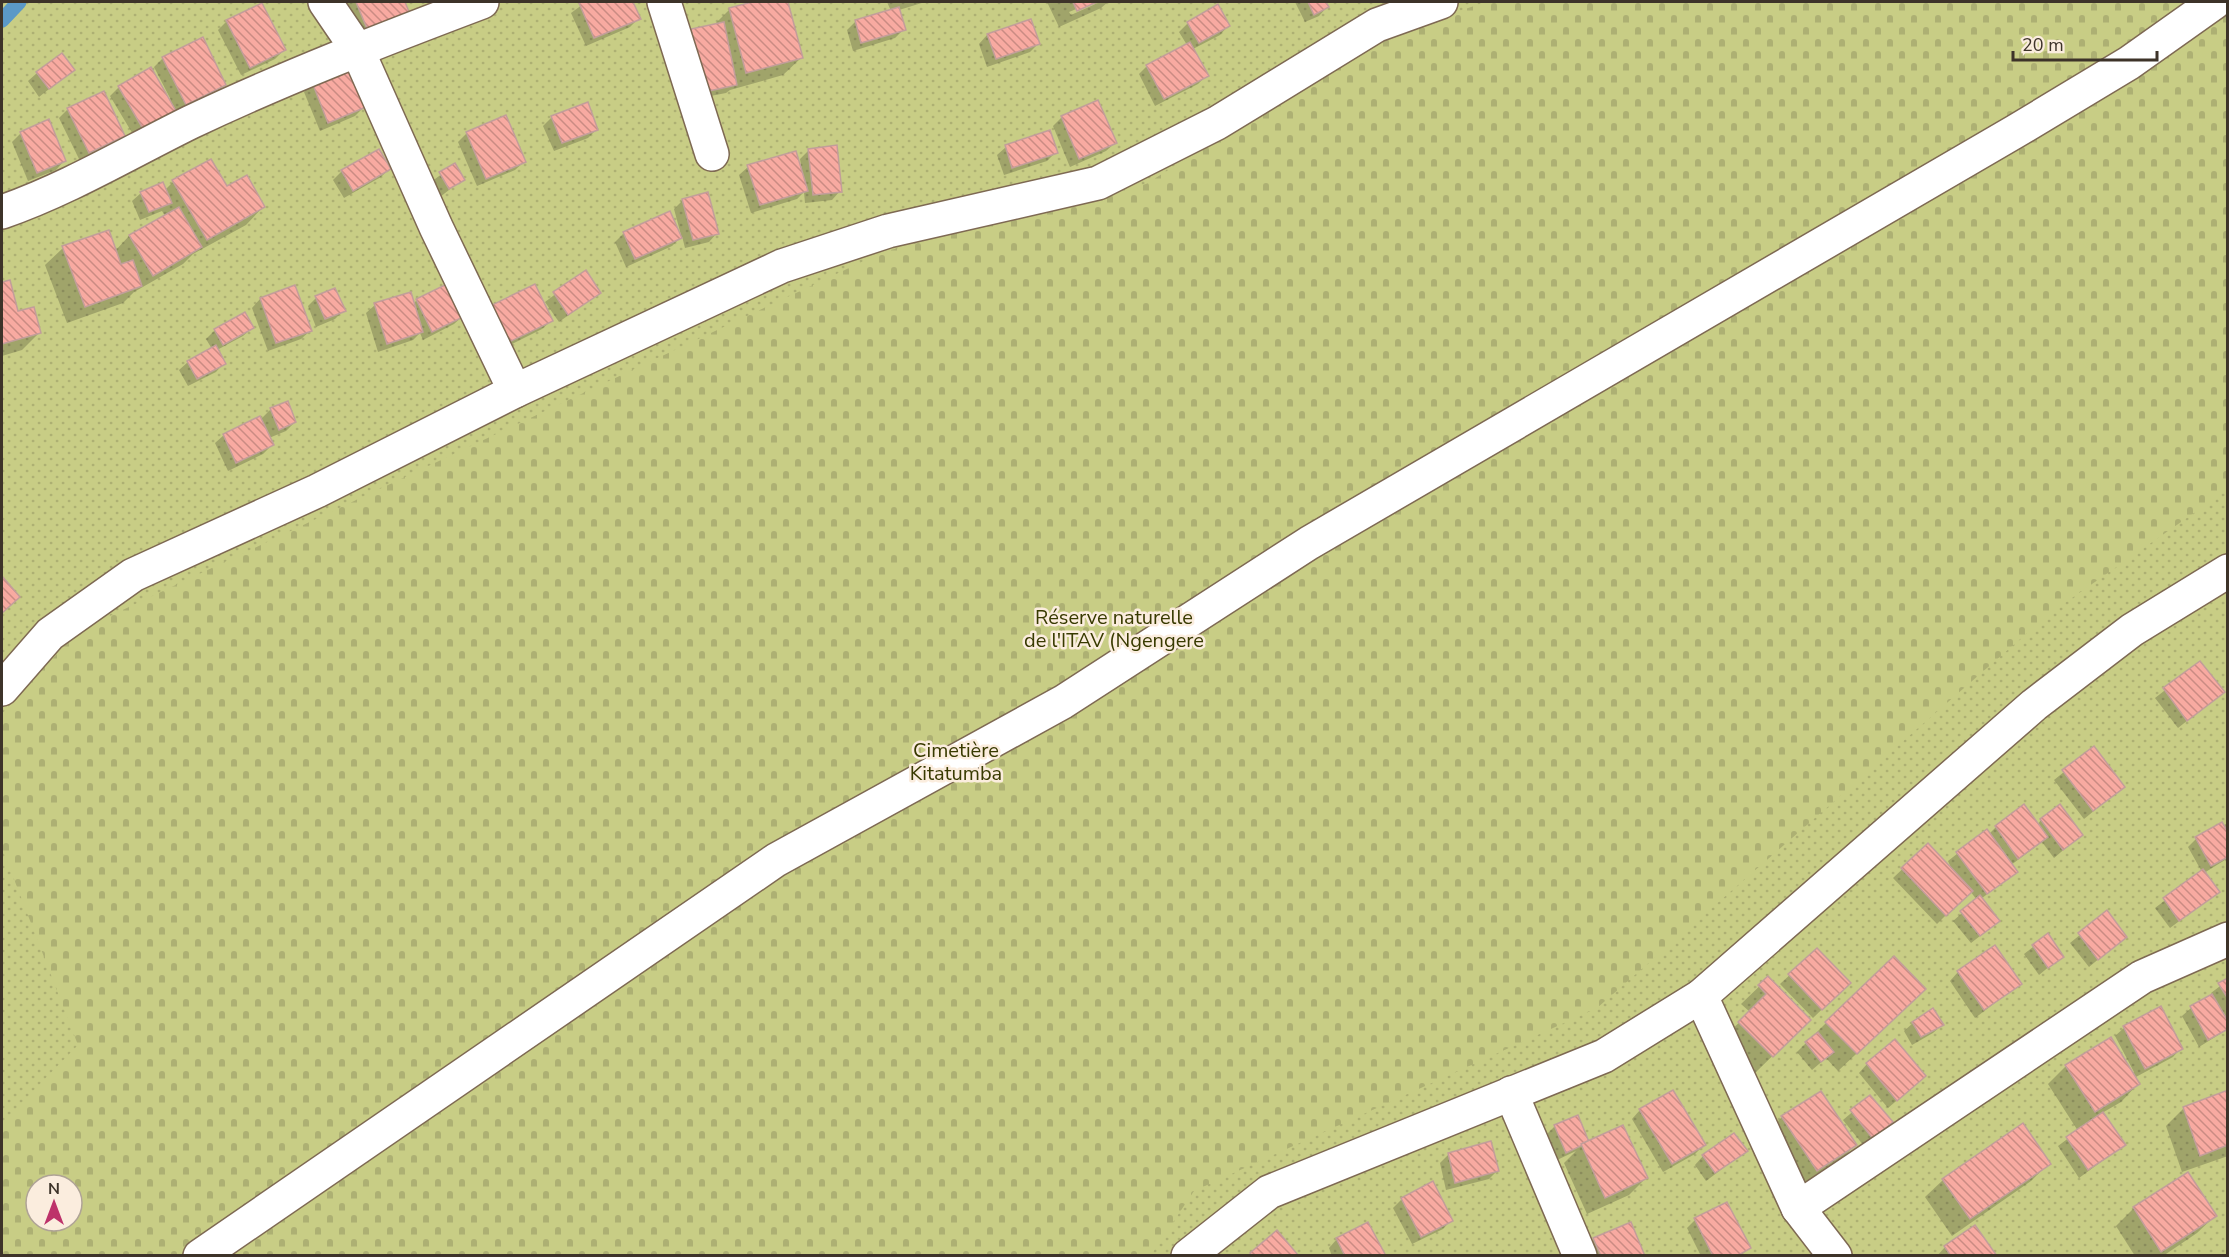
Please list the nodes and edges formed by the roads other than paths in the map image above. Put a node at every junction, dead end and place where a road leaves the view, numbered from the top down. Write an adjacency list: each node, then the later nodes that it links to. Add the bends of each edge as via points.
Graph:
1 (325, 2): 6 (street)
2 (482, 2): 6 (street)
3 (664, 2): 7 (street)
4 (1441, 2): 9 (street, via 1377,25 1217,123 1098,183 888,231 782,266)
5 (2215, 2): 16 (street, via 2129,63 2016,131 1309,543 1063,702 776,860)
6 (357, 50): 8 (street, via 192,122 36,200); 9 (street)
7 (712, 154)
8 (2, 212)
9 (515, 392): 11 (street, via 317,492 133,575 50,634)
10 (2224, 581): 13 (street, via 2132,630 2034,705)
11 (2, 689)
12 (2228, 939): 15 (street, via 2142,977)
13 (1701, 996): 14 (street, via 1604,1056); 15 (street)
14 (1511, 1093): 17 (street, via 1269,1192); 18 (street)
15 (1798, 1208): 19 (street)
16 (200, 1256)
17 (1188, 1256)
18 (1580, 1256)
19 (1834, 1256)

